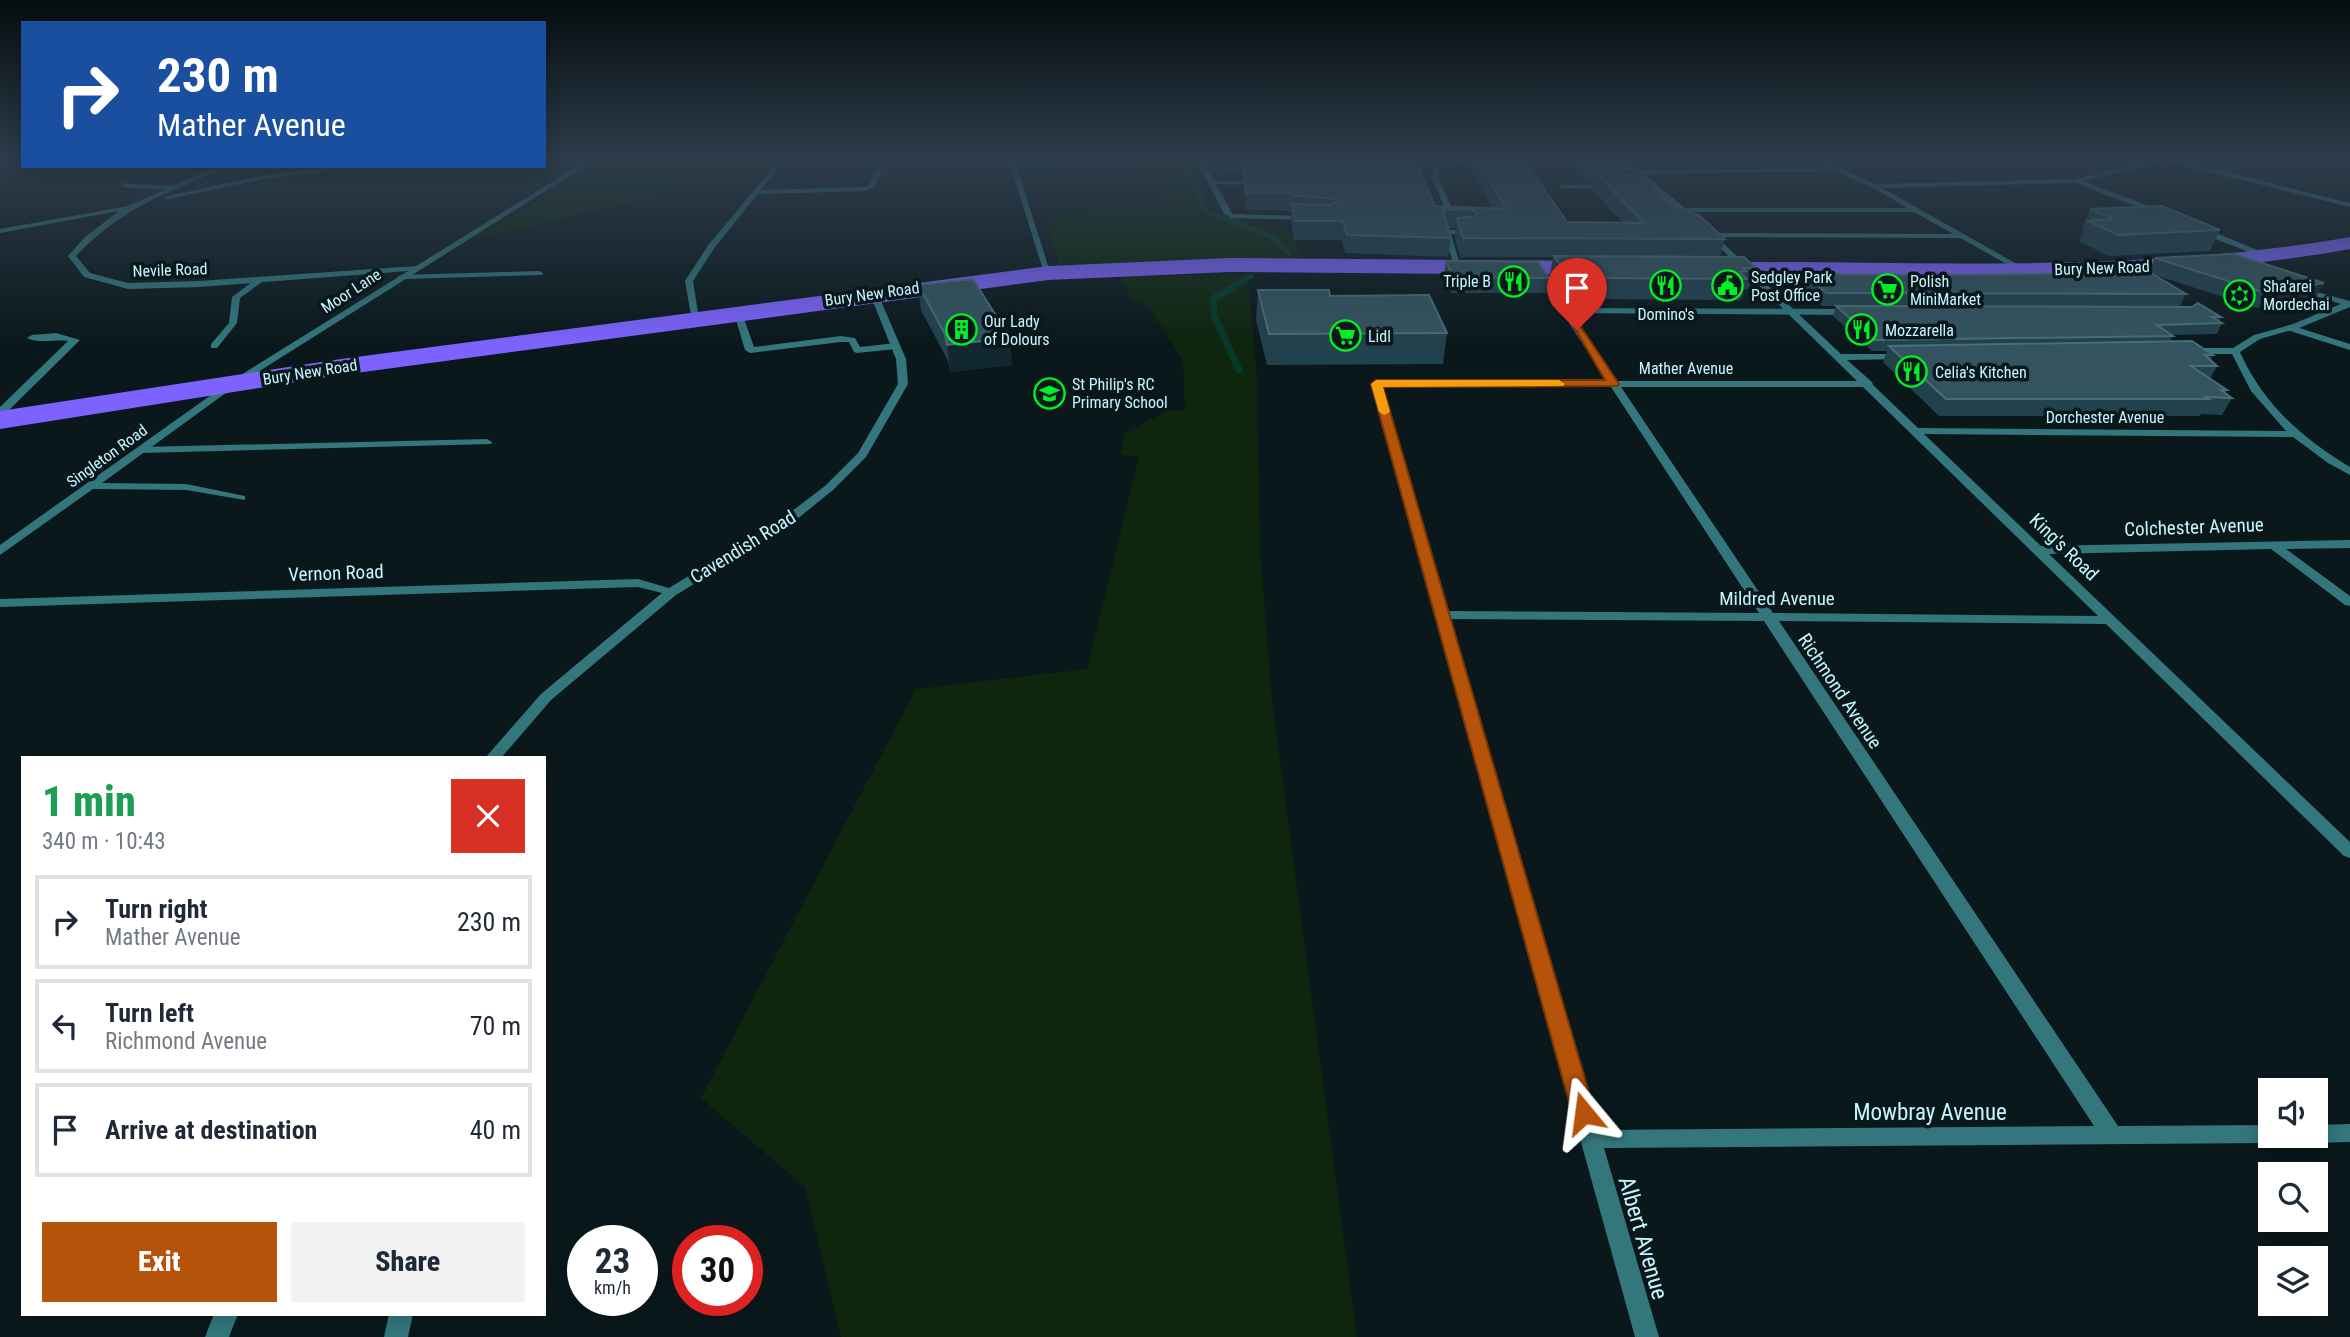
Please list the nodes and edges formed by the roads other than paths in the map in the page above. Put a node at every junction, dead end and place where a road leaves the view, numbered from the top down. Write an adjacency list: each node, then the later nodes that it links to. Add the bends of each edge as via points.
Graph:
1 (50, 220): 9 (street)
2 (109, 220): 27 (street, Nevile Road, via 72,256 87,275 128,286)
3 (493, 220): 18 (street, Moor Lane)
4 (734, 220): 35 (street, via 689,281)
5 (1031, 220): 25 (street)
6 (1696, 220): 11 (street, King's Road)
7 (1931, 220): 12 (street)
8 (2193, 226): 14 (street)
9 (0, 231)
10 (1468, 232): 16 (street, via 1446,232)
11 (1712, 235): 12 (street); 22 (street, King's Road)
12 (1959, 236): 23 (street)
13 (2350, 243): 14 (highway, Bury New Road)
14 (2271, 257): 15 (highway, Bury New Road)
15 (2220, 261): 21 (street); 23 (highway, Bury New Road)
16 (1458, 266): 17 (highway, Bury New Road); 25 (highway, Bury New Road, via 1229,265)
17 (1536, 267): 19 (highway, Bury New Road); 31 (street, Richmond Avenue)
18 (415, 268): 26 (street, Moor Lane); 27 (street, Nevile Road)
19 (1631, 268)
20 (1685, 269): 22 (highway)
21 (2242, 269)
22 (1751, 270): 23 (highway, Bury New Road); 32 (street, King's Road)
23 (2021, 270)
24 (539, 273): 26 (street)
25 (1048, 273): 29 (highway, Bury New Road)
26 (401, 277): 48 (street, Moor Lane)
27 (262, 279): 38 (street, via 236,297 233,323)
28 (2288, 286): 30 (street)
29 (874, 294): 34 (highway, Bury New Road); 39 (street, Cavendish Road)
30 (2349, 304): 36 (street)
31 (1565, 312): 32 (street); 46 (street, Richmond Avenue)
32 (1794, 312): 33 (street); 43 (street, King's Road)
33 (1862, 312)
34 (738, 313): 35 (highway, Bury New Road); 39 (street, via 750,350 841,339 852,340 857,350)
35 (695, 319): 48 (highway, Bury New Road)
36 (2290, 328): 40 (street); 42 (street, via 2257,337)
37 (32, 338): 49 (street, via 75,340)
38 (214, 346)
39 (896, 346): 62 (street, Cavendish Road, via 903,384 862,455 787,521)
40 (2350, 347)
41 (2180, 351): 42 (street)
42 (2235, 351): 52 (street, via 2241,368)
43 (1840, 356): 44 (street); 47 (street, King's Road)
44 (1908, 356)
45 (1376, 384): 46 (street, Mather Avenue); 65 (street, Albert Avenue)
46 (1613, 384): 47 (street, Mather Avenue); 66 (street, Richmond Avenue)
47 (1869, 384): 51 (street, King's Road)
48 (231, 385): 50 (highway, Bury New Road); 54 (street, Singleton Road)
49 (0, 413)
50 (0, 420)
51 (1917, 432): 52 (street, Dorchester Avenue); 60 (street, King's Road)
52 (2292, 434): 55 (street)
53 (487, 442): 54 (street)
54 (141, 450): 56 (street, Singleton Road)
55 (2350, 472)
56 (92, 486): 57 (street, via 186,487); 61 (street, Singleton Road)
57 (241, 498)
58 (2272, 544): 59 (street, Colchester Avenue); 60 (street, Colchester Avenue); 63 (street)
59 (2350, 544)
60 (2039, 550): 67 (street, King's Road)
61 (0, 551)
62 (671, 592): 64 (street, Vernon Road, via 638,583); 68 (street, Cavendish Road, via 546,696)
63 (2350, 602)
64 (0, 603)
65 (1442, 615): 66 (street, Mildred Avenue); 74 (street, Albert Avenue)
66 (1768, 617): 67 (street, Mildred Avenue); 73 (street, Richmond Avenue)
67 (2111, 620): 69 (street, King's Road)
68 (494, 756)
69 (2350, 852)
70 (2350, 1133): 72 (street)
71 (2258, 1134): 73 (street, Mowbray Avenue)
72 (2328, 1134)
73 (2112, 1135): 74 (street, Mowbray Avenue)
74 (1591, 1139): 79 (street, Albert Avenue)
75 (225, 1316): 77 (street)
76 (401, 1316): 78 (street)
77 (217, 1337)
78 (396, 1337)
79 (1647, 1337)

